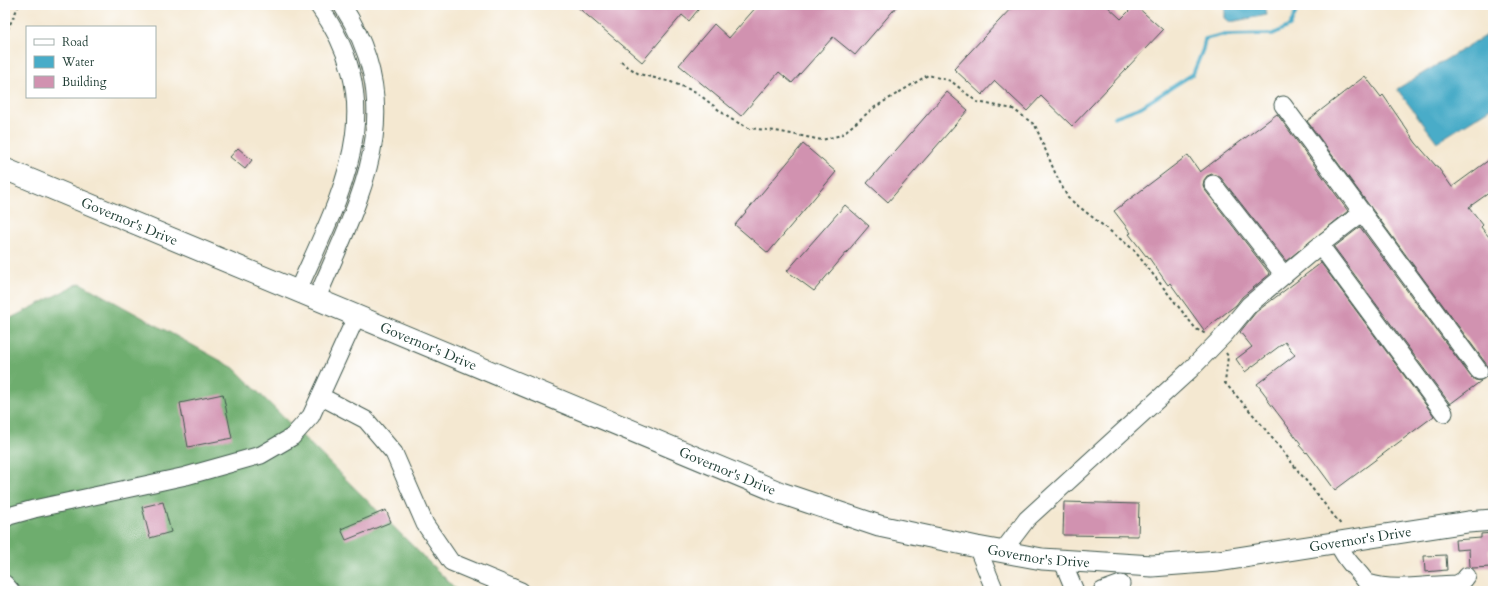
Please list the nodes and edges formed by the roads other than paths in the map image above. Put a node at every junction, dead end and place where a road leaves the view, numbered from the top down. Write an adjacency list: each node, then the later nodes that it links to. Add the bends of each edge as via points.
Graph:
1 (318, 5): 9 (street, via 336,32 347,60 356,102 356,128 344,183)
2 (342, 5): 9 (street, via 360,37 371,70 376,103 376,127 372,153 353,214)
3 (1284, 105): 6 (street)
4 (5, 169): 9 (main road, Governor's Drive)
5 (1213, 184): 8 (street)
6 (1363, 212): 7 (street); 11 (street)
7 (1320, 245): 8 (street); 13 (street)
8 (1284, 275): 18 (street, via 1249,305 1190,370 1027,519)
9 (308, 294): 10 (main road, Governor's Drive)
10 (357, 315): 12 (street); 17 (main road, Governor's Drive, via 781,492 879,526)
11 (1479, 371)
12 (320, 396): 14 (street, via 311,416 292,437 261,455 186,476 34,509); 25 (street, via 366,420 394,453 425,524 451,562)
13 (1444, 412)
14 (5, 519)
15 (1493, 520): 16 (main road, Governor's Drive)
16 (1345, 541): 19 (main road, Governor's Drive, via 1218,561 1152,566); 23 (street, via 1350,563)
17 (977, 547): 18 (main road, Governor's Drive); 26 (street)
18 (1002, 552): 19 (main road, Governor's Drive)
19 (1062, 560): 27 (street)
20 (1468, 576): 23 (street, via 1457,584)
21 (5, 584): 24 (street)
22 (1121, 584): 28 (street)
23 (1370, 587)
24 (11, 591)
25 (521, 591)
26 (995, 591)
27 (1075, 591)
28 (1102, 591)

